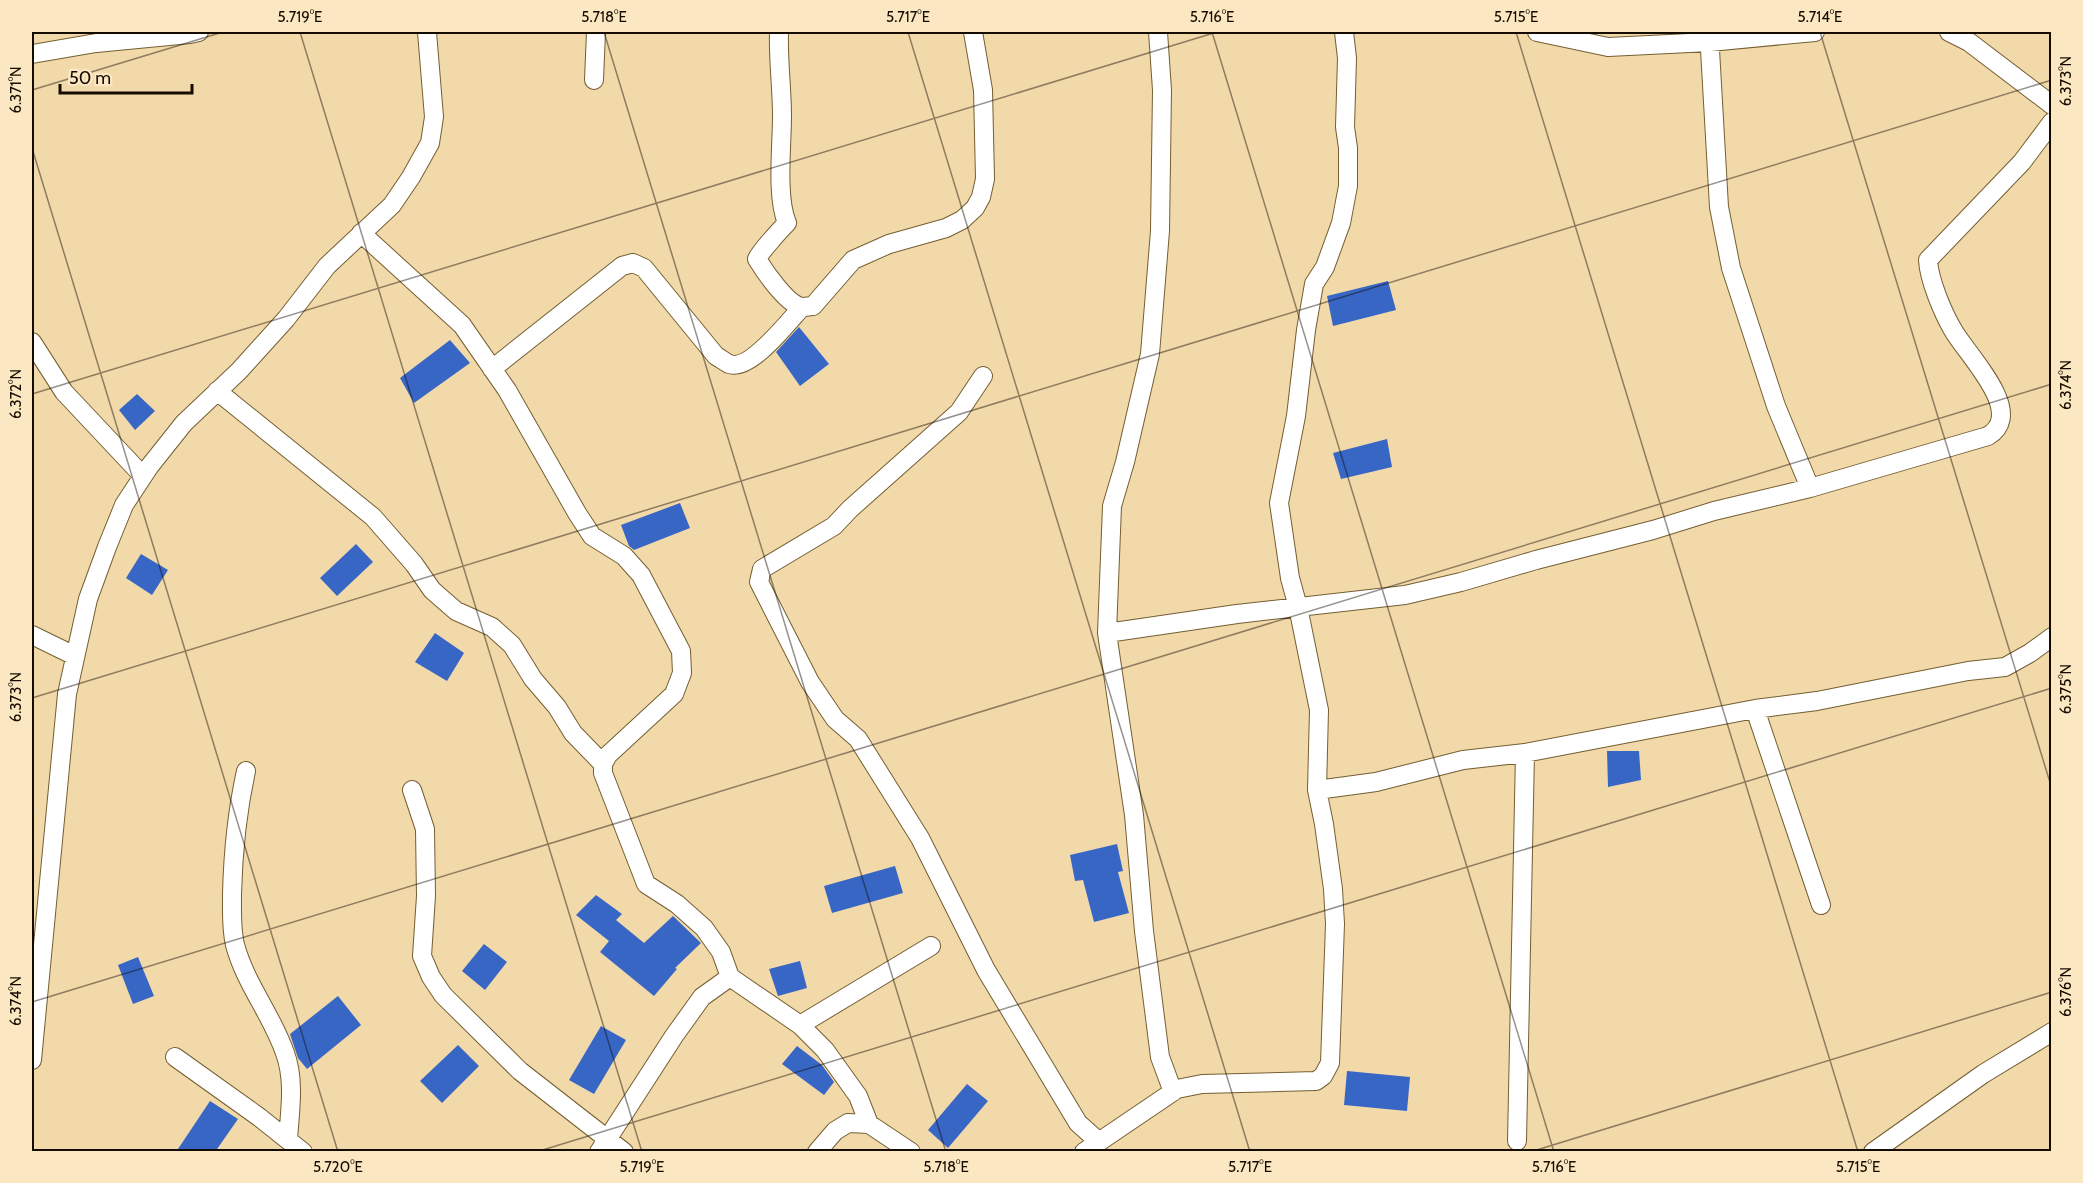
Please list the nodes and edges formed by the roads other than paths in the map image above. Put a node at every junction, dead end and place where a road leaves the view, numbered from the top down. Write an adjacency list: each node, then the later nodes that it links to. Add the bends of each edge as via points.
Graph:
1 (199, 32): 12 (street)
2 (427, 32): 18 (street, via 434,117 430,143 392,205)
3 (596, 32): 13 (street)
4 (778, 32): 19 (street, via 781,195 787,223 757,259 786,297)
5 (973, 32): 19 (street, via 983,90 985,179 975,208 946,228 889,244 853,260 813,306)
6 (1158, 32): 27 (street, via 1162,90 1160,231 1150,354 1112,506)
7 (1344, 32): 26 (street, via 1348,186 1341,223 1325,267 1314,284 1296,416 1279,503)
8 (1537, 32): 11 (street, via 1608,47)
9 (1815, 32): 11 (street)
10 (1949, 32): 14 (street, via 1969,42)
11 (1710, 37): 25 (street, via 1719,207 1731,268 1776,406)
12 (32, 54)
13 (594, 80)
14 (2052, 105)
15 (2052, 122): 16 (street)
16 (2040, 137): 17 (street); 25 (street, via 2022,162 1928,260 1953,330 2002,407 2001,422 1995,432)
17 (2052, 152)
18 (361, 233): 21 (street, via 462,325); 23 (street)
19 (802, 307): 21 (street, via 758,354 741,364 730,365 716,356 644,268 633,263 622,266)
20 (32, 342): 24 (street, via 64,392)
21 (492, 369): 33 (street, via 592,536 624,556 641,575 681,651 682,673 674,694)
22 (983, 376): 49 (street, via 959,412 834,526 762,569 759,582 810,682 835,719 858,739 920,838 986,970)
23 (217, 391): 24 (street, via 184,423); 33 (street, via 373,518 432,590 456,611 492,627 512,645 573,733)
24 (143, 476): 30 (street, via 124,505 107,547 88,599)
25 (1810, 488): 26 (street, via 1461,582 1405,595)
26 (1298, 607): 27 (street); 36 (street, via 1319,710)
27 (1107, 633): 44 (street, via 1134,815 1161,1057)
28 (32, 635): 30 (street)
29 (2052, 638): 31 (street, via 2005,667)
30 (75, 656): 43 (street, via 67,694)
31 (1755, 709): 32 (street); 37 (street)
32 (1525, 753): 36 (street, via 1463,760 1376,782); 47 (street)
33 (603, 764): 39 (street, via 603,773 646,884 704,928 721,952)
34 (246, 771): 46 (street, via 238,806 232,924 245,976 286,1053 292,1086)
35 (412, 790): 48 (street, via 425,829 422,956 431,977 443,995 519,1071)
36 (1317, 790): 44 (street, via 1335,924 1330,1063 1316,1081 1202,1084)
37 (1821, 905)
38 (931, 946): 40 (street)
39 (730, 977): 40 (street); 48 (street, via 702,997)
40 (800, 1025): 45 (street, via 825,1050 858,1095)
41 (2052, 1032): 54 (street, via 1983,1074)
42 (174, 1057): 46 (street)
43 (32, 1060)
44 (1173, 1092): 49 (street)
45 (868, 1124): 52 (street, via 848,1123 835,1131); 53 (street)
46 (288, 1139): 50 (street)
47 (1517, 1141)
48 (603, 1145): 51 (street)
49 (1091, 1146)
50 (303, 1152)
51 (624, 1152)
52 (817, 1152)
53 (911, 1152)
54 (1872, 1152)

